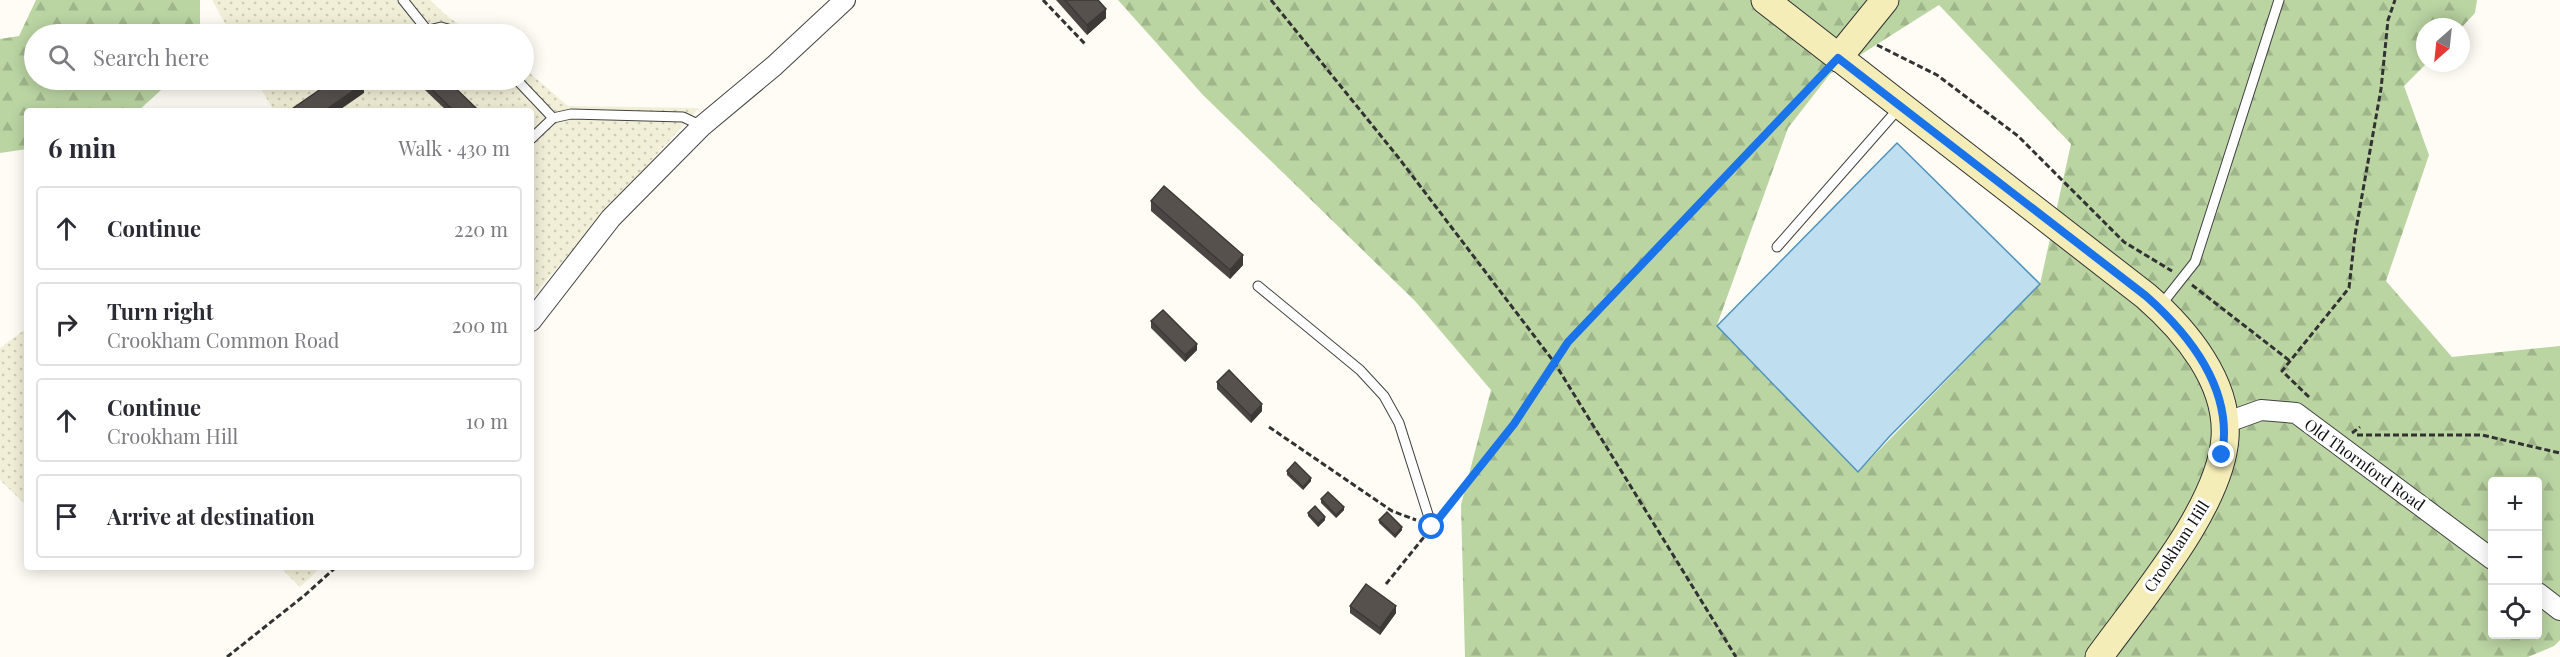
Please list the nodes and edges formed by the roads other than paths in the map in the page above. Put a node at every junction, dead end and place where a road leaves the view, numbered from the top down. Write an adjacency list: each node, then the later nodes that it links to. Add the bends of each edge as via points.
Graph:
1 (403, 0): 6 (lane)
2 (845, 0): 11 (street)
3 (1765, 0): 7 (street, Crookham Hill)
4 (1885, 0): 7 (street)
5 (2279, 0): 15 (lane, via 2195,262)
6 (422, 24)
7 (1838, 58): 9 (street, Crookham Hill)
8 (526, 90): 10 (lane)
9 (1901, 106): 13 (lane); 15 (street, Crookham Hill)
10 (553, 118): 11 (lane, via 571,114 683,117); 12 (lane)
11 (702, 126): 16 (street, via 610,218)
12 (534, 136)
13 (1777, 248)
14 (1258, 286): 18 (lane, via 1360,370 1384,396 1399,423)
15 (2159, 307): 17 (street, Crookham Hill, via 2210,374)
16 (534, 317)
17 (2225, 423): 19 (street, Old Thornford Road, via 2261,410 2296,413); 22 (street, Crookham Hill, via 2222,455 2210,494 2189,531)
18 (1432, 527)
19 (2488, 555)
20 (2542, 596): 21 (street)
21 (2560, 610)
22 (2099, 657)

